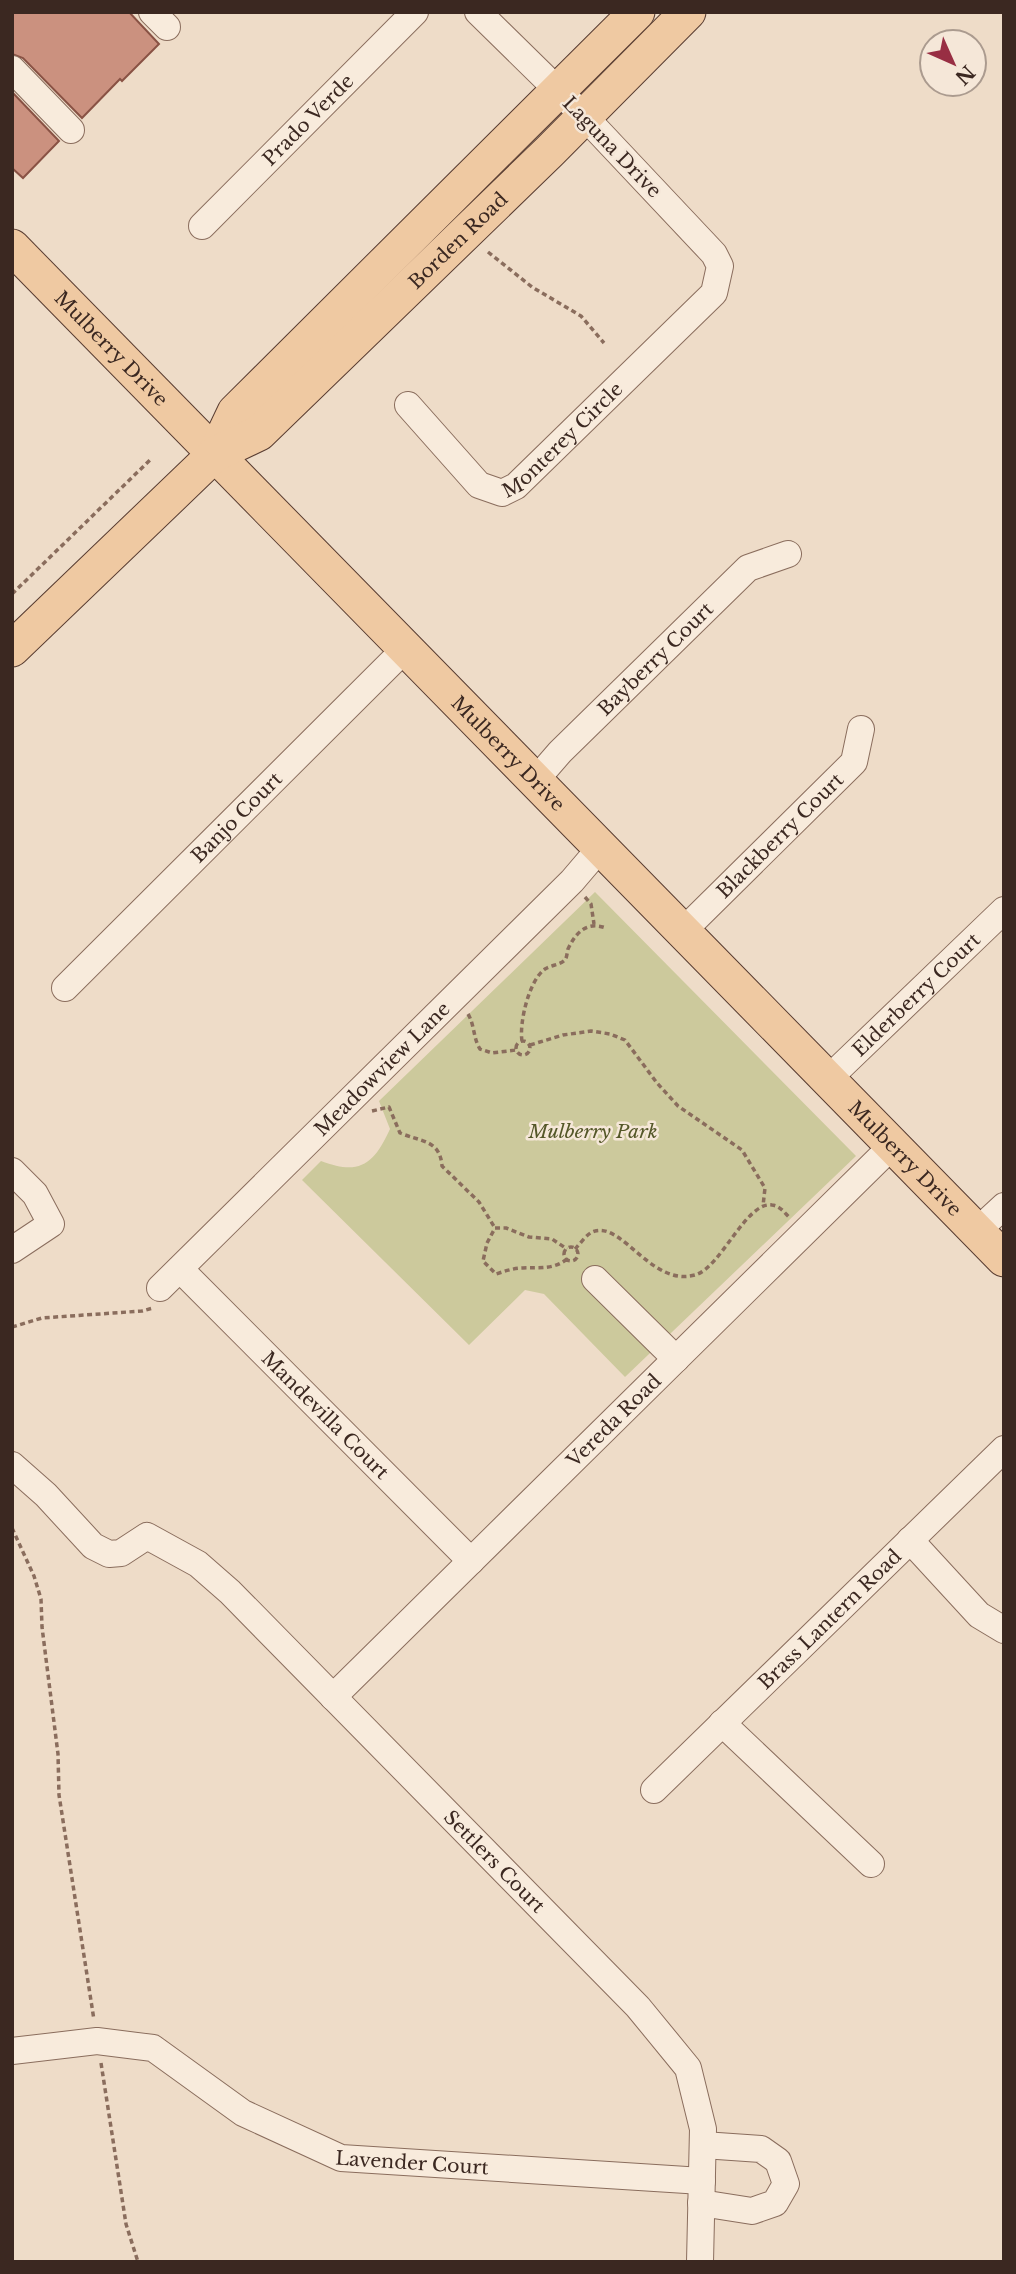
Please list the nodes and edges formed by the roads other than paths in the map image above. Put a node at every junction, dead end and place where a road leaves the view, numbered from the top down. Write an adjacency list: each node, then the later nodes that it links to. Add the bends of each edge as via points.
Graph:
1 (415, 12): 9 (street, Prado Verde)
2 (478, 12): 6 (street, Laguna Drive)
3 (637, 12): 6 (main road, Borden Road)
4 (688, 12): 7 (main road, Borden Road)
5 (12, 69): 8 (street)
6 (557, 89): 7 (street, Laguna Drive); 13 (main road, Borden Road, via 235,412)
7 (584, 116): 11 (street, Laguna Drive, via 714,254 720,266); 13 (main road, Borden Road, via 258,433)
8 (71, 130)
9 (202, 226)
10 (12, 247): 13 (main road, Mulberry Drive)
11 (714, 293): 12 (street, Monterey Circle, via 516,486 502,493 478,485)
12 (408, 405)
13 (215, 454): 15 (main road, Mulberry Drive); 16 (main road, Borden Road)
14 (788, 554): 18 (street, Bayberry Court, via 748,568 559,752)
15 (406, 648): 18 (main road, Mulberry Drive); 22 (street, Banjo Court)
16 (12, 649)
17 (861, 729): 21 (street, Blackberry Court, via 854,762)
18 (534, 782): 19 (main road, Mulberry Drive)
19 (600, 848): 21 (main road, Mulberry Drive); 30 (street, Meadowview Lane)
20 (1004, 910): 23 (street, Elderberry Court)
21 (683, 931): 23 (main road, Mulberry Drive)
22 (65, 988)
23 (828, 1079): 24 (main road, Mulberry Drive)
24 (892, 1145): 27 (main road, Mulberry Drive); 33 (street, Vereda Road)
25 (12, 1171): 28 (street, via 34,1194 51,1224)
26 (1004, 1206): 27 (street)
27 (977, 1231): 29 (main road, Mulberry Drive)
28 (12, 1250)
29 (1004, 1259)
30 (180, 1269): 32 (street, Meadowview Lane); 37 (street, Mandevilla Court)
31 (595, 1279): 33 (street)
32 (160, 1297)
33 (676, 1359): 37 (street, Vereda Road)
34 (1004, 1448): 36 (street, Brass Lantern Road)
35 (12, 1465): 39 (street, Settlers Court, via 93,1546 108,1554 121,1553 147,1536 198,1564)
36 (910, 1540): 38 (street, via 979,1615); 40 (street, Brass Lantern Road)
37 (471, 1561): 39 (street, Vereda Road)
38 (1004, 1630)
39 (333, 1697): 44 (street, Settlers Court, via 638,2007 688,2068)
40 (722, 1723): 41 (street, Brass Lantern Road); 42 (street)
41 (654, 1790)
42 (871, 1864)
43 (12, 2051): 45 (street, Lavender Court, via 89,2041 153,2048 243,2113 341,2158)
44 (703, 2145): 45 (street, Settlers Court); 45 (street, Lavender Court, via 761,2149 778,2161 786,2183 775,2203 752,2211)
45 (701, 2192): 46 (street, Settlers Court)
46 (700, 2262)

